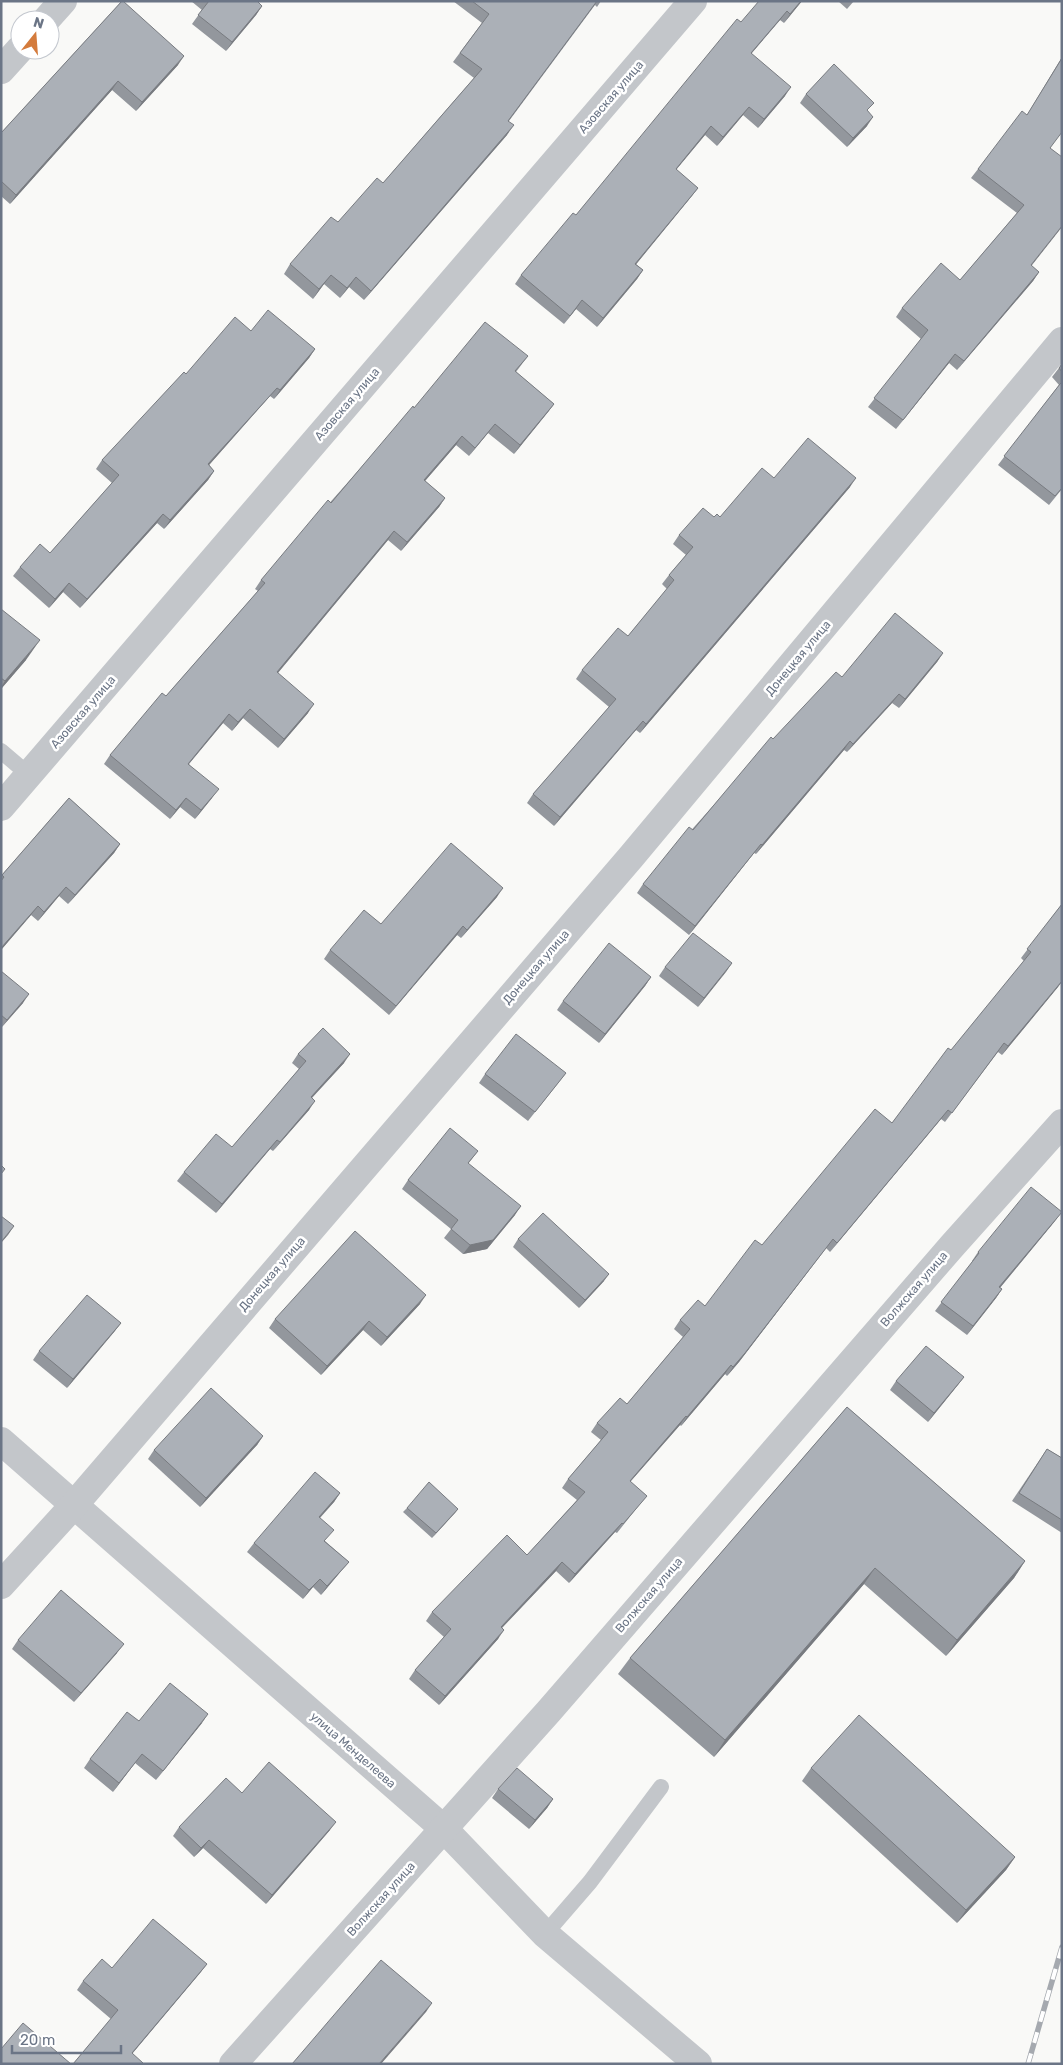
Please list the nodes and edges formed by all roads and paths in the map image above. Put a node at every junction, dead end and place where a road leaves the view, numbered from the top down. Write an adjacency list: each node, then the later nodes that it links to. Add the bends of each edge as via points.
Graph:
1 (693, 1): 6 (street, Азовская улица)
2 (10, 60): 3 (street)
3 (1, 70)
4 (1062, 341): 10 (street, Донецкая улица, via 631,857)
5 (1, 751): 6 (lane)
6 (29, 775): 7 (street, Азовская улица)
7 (1, 807)
8 (1062, 1124): 13 (street, Волжская улица)
9 (1, 1441): 10 (street, улица Менделеева)
10 (74, 1505): 11 (street, Донецкая улица); 13 (street, улица Менделеева)
11 (1, 1585)
12 (661, 1787): 14 (lane, via 590,1882)
13 (444, 1829): 14 (street, улица Менделеева); 15 (street, Волжская улица)
14 (545, 1934): 16 (street, улица Менделеева)
15 (233, 2064)
16 (698, 2064)

